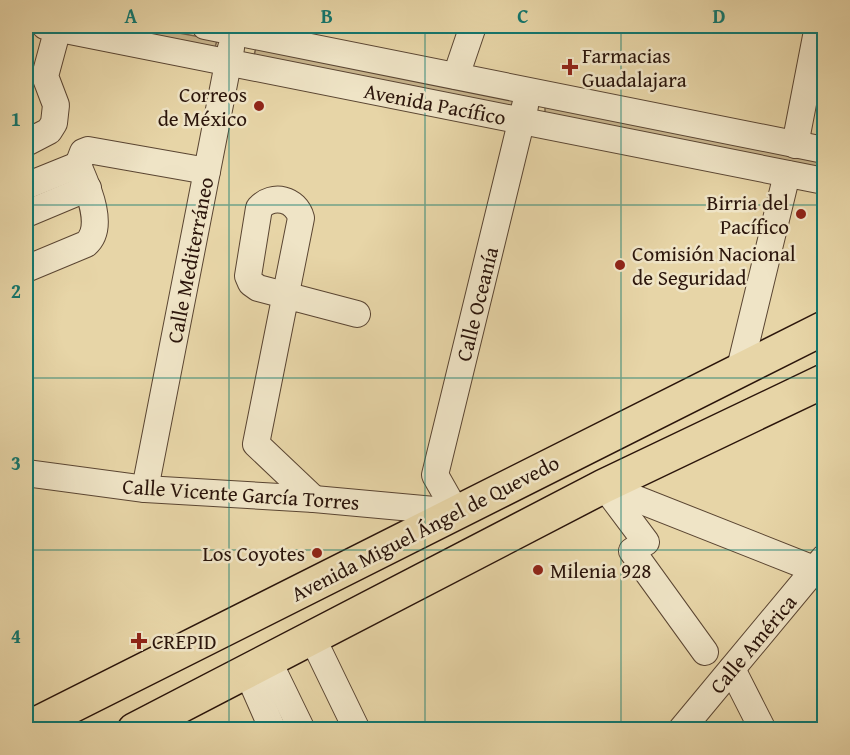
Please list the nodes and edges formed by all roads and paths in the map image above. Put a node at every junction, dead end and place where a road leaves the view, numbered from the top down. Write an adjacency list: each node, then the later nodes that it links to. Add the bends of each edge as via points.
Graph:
1 (205, 26): 5 (street, Avenida Pacífico)
2 (473, 26): 8 (street)
3 (818, 26): 12 (street)
4 (52, 27): 7 (street, Avenida Pacífico); 11 (street, via 45,76 56,105 54,123 49,131)
5 (235, 31): 6 (street, Avenida Pacífico); 7 (street, Calle Mediterráneo)
6 (286, 33): 8 (street, Avenida Pacífico)
7 (228, 62): 10 (street, Avenida Pacífico); 14 (street, Calle Mediterráneo)
8 (456, 76): 9 (street, Avenida Pacífico)
9 (529, 91): 10 (street, Calle Oceanía); 12 (street, Avenida Pacífico)
10 (521, 122): 15 (street, Avenida Pacífico); 29 (street, Calle Oceanía, via 435,475)
11 (26, 143)
12 (795, 145): 13 (street, Avenida Pacífico)
13 (825, 150)
14 (207, 171): 16 (street, via 88,150 80,155); 27 (street, Calle Mediterráneo)
15 (787, 174): 17 (street, Avenida Pacífico); 23 (street)
16 (83, 177): 18 (street); 19 (street); 20 (street, via 96,230 93,238)
17 (825, 180)
18 (26, 186)
19 (26, 214)
20 (26, 269)
21 (357, 314): 28 (street, via 286,295 256,444)
22 (825, 328): 23 (main road, Avenida Miguel Ángel de Quevedo)
23 (739, 372): 29 (main road, Avenida Miguel Ángel de Quevedo)
24 (825, 381): 26 (main road)
25 (26, 473): 27 (street, Calle Vicente García Torres)
26 (604, 486): 30 (street); 31 (main road); 32 (street, via 646,542 632,551)
27 (145, 489): 28 (street, Calle Vicente García Torres)
28 (314, 499): 29 (street, Calle Vicente García Torres)
29 (456, 512): 35 (main road, Avenida Miguel Ángel de Quevedo)
30 (822, 566): 34 (street, Calle América)
31 (312, 637): 33 (main road); 39 (street)
32 (705, 652)
33 (258, 666): 36 (main road); 37 (street); 38 (street)
34 (732, 669): 40 (street, Calle América); 41 (street)
35 (26, 729)
36 (134, 729)
37 (273, 729)
38 (302, 729)
39 (357, 729)
40 (681, 729)
41 (763, 729)

